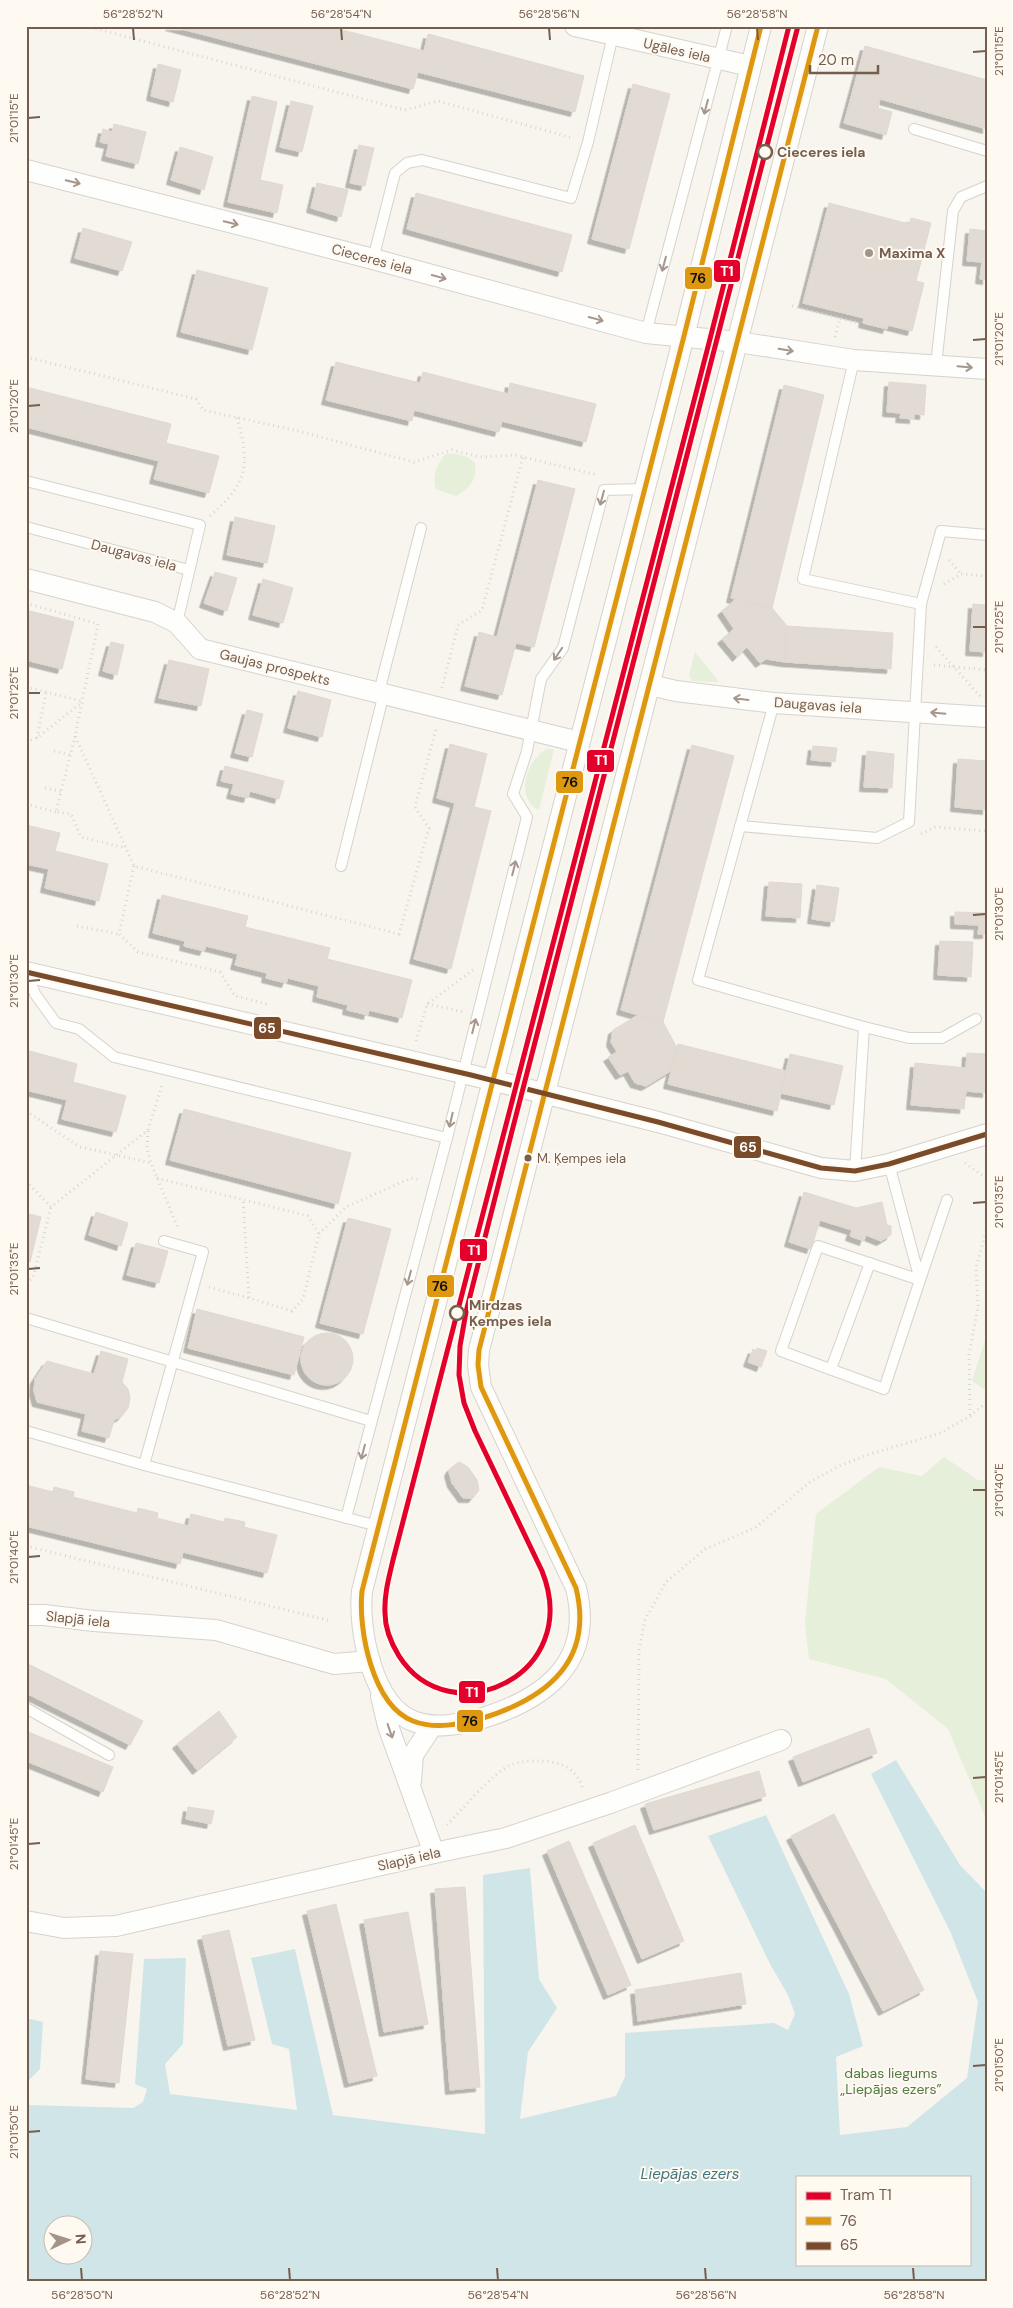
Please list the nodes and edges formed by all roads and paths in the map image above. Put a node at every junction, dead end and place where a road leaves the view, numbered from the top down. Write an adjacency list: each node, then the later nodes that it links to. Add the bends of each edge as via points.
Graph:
1 (86, 26): 10 (path, via 405,110 438,101)
2 (574, 26): 6 (street, Ugāles iela)
3 (727, 26): 7 (lane)
4 (761, 26): 8 (street)
5 (818, 26): 19 (street)
6 (613, 35): 7 (street, Ugāles iela); 10 (lane)
7 (718, 60): 8 (street, Ugāles iela); 17 (lane, one-way to 17)
8 (750, 66): 18 (street)
9 (914, 129): 11 (lane)
10 (588, 142): 14 (lane, via 571,198 422,160 407,162 395,173)
11 (987, 151)
12 (26, 170): 14 (street, Cieceres iela, one-way to 14)
13 (987, 186): 22 (lane, via 961,197 953,211)
14 (374, 259): 17 (street, Cieceres iela, one-way to 17)
15 (792, 306): 16 (path)
16 (859, 323)
17 (646, 333): 18 (street, Cieceres iela)
18 (684, 336): 19 (street, Cieceres iela); 28 (street)
19 (738, 342): 21 (street, Cieceres iela, one-way to 21); 43 (street)
20 (26, 357): 24 (path, via 196,399 203,410)
21 (854, 360): 22 (street, Cieceres iela); 36 (lane, via 803,579)
22 (936, 365): 23 (street, Cieceres iela, one-way to 23)
23 (987, 369)
24 (237, 417): 25 (path, via 414,462 452,450 480,457); 29 (path, via 245,465 240,484 227,501)
25 (523, 457): 26 (path); 49 (path, via 482,610 458,625)
26 (599, 476)
27 (26, 481): 29 (lane)
28 (644, 489): 53 (lane, one-way to 53, via 604,490 563,648 541,679); 57 (street)
29 (200, 525): 33 (lane)
30 (26, 527): 33 (lane, Daugavas iela)
31 (421, 528): 46 (lane)
32 (987, 535): 36 (lane, via 941,531)
33 (189, 570): 38 (lane, Daugavas iela)
34 (987, 576): 36 (path, via 961,574)
35 (26, 578): 38 (street, via 155,612)
36 (923, 600): 39 (lane)
37 (26, 603): 47 (path, via 98,624)
38 (176, 623): 46 (street, Gaujas prospekts, via 200,649)
39 (920, 630): 40 (lane); 41 (path)
40 (918, 664): 41 (path); 51 (lane)
41 (954, 667): 42 (path); 50 (path)
42 (987, 670)
43 (650, 684): 48 (street, Daugavas iela, one-way to 43, via 676,691); 84 (street)
44 (26, 687): 45 (path)
45 (46, 692): 47 (path); 55 (path)
46 (382, 692): 49 (street, Gaujas prospekts); 67 (lane)
47 (82, 701): 54 (path); 55 (path)
48 (774, 703): 51 (street, Daugavas iela); 64 (lane)
49 (437, 706): 53 (street, Gaujas prospekts)
50 (986, 709): 51 (street, Daugavas iela, one-way to 51)
51 (916, 711): 64 (lane, via 908,822 877,838)
52 (436, 727): 66 (path, via 415,807 429,828 399,934)
53 (531, 728): 57 (street, Gaujas prospekts); 70 (lane, one-way to 53, via 527,817 513,794)
54 (75, 736): 59 (path); 65 (path)
55 (37, 738): 56 (path)
56 (26, 742)
57 (579, 742): 83 (street)
58 (54, 751): 59 (path)
59 (70, 755): 61 (path)
60 (45, 788): 61 (path)
61 (63, 792): 63 (path)
62 (26, 804): 63 (path)
63 (56, 812): 65 (path, via 71,814 81,837)
64 (740, 826): 76 (lane, via 698,980)
65 (126, 848): 66 (path)
66 (134, 866): 69 (path)
67 (341, 866)
68 (77, 926): 69 (path)
69 (119, 934): 73 (path, via 138,952 220,972 235,996)
70 (492, 955): 72 (path); 74 (lane)
71 (27, 972): 80 (street); 81 (lane, via 35,994 56,1023 79,1029 114,1057)
72 (427, 1004): 74 (path); 78 (path)
73 (274, 1005)
74 (476, 1016): 82 (lane, one-way to 74)
75 (976, 1019): 76 (lane, via 942,1038 909,1038)
76 (864, 1027): 93 (lane)
77 (407, 1039): 78 (path)
78 (416, 1041): 79 (path); 80 (path)
79 (424, 1043)
80 (411, 1061): 82 (street)
81 (166, 1068): 86 (path); 88 (lane)
82 (462, 1073): 83 (street); 88 (lane, one-way to 88)
83 (494, 1081): 84 (street); 119 (street)
84 (545, 1094): 93 (street, via 821,1168); 126 (street, via 478,1365 481,1387 576,1588 582,1620 576,1649 560,1676 533,1697 502,1712 460,1724)
85 (26, 1111): 89 (path, via 80,1146)
86 (148, 1130): 89 (path); 91 (path, via 147,1148)
87 (987, 1134): 92 (street)
88 (446, 1138): 97 (lane)
89 (116, 1155): 91 (path); 100 (path)
90 (965, 1162): 95 (path)
91 (151, 1163): 94 (path)
92 (889, 1164): 93 (street); 106 (lane)
93 (856, 1172)
94 (157, 1178): 98 (path); 104 (path)
95 (987, 1179)
96 (26, 1180): 100 (path)
97 (435, 1182): 102 (path, via 411,1178 346,1207); 115 (lane, one-way to 115)
98 (243, 1200): 102 (path, via 308,1216); 109 (path)
99 (947, 1200): 106 (lane)
100 (51, 1207): 107 (path, via 33,1278)
101 (987, 1228): 114 (path, via 976,1268 978,1306 969,1355)
102 (319, 1234): 109 (path, via 303,1299 292,1311)
103 (164, 1241): 104 (lane)
104 (185, 1247): 108 (lane, via 203,1252)
105 (870, 1263): 106 (lane); 112 (lane); 112 (lane, via 818,1246 781,1351)
106 (920, 1280): 112 (lane, via 884,1389)
107 (26, 1283)
108 (194, 1283): 109 (path); 111 (lane)
109 (249, 1298)
110 (26, 1318): 111 (lane)
111 (172, 1362): 115 (lane); 117 (lane)
112 (831, 1369)
113 (987, 1402): 114 (path)
114 (970, 1416): 130 (path, via 942,1433 839,1466 810,1482 755,1528 705,1549 666,1582 645,1620 639,1650)
115 (371, 1421): 118 (lane, one-way to 118)
116 (26, 1431): 117 (lane)
117 (144, 1465): 118 (lane)
118 (346, 1518): 119 (lane)
119 (378, 1526): 123 (street, via 360,1605 362,1636)
120 (26, 1546): 122 (path)
121 (26, 1616): 123 (street, Slapjā iela, via 44,1614 216,1630 334,1664)
122 (331, 1621)
123 (370, 1661): 124 (street)
124 (378, 1684): 126 (street, via 394,1709 412,1721); 129 (street, one-way to 129, via 388,1726)
125 (26, 1708): 128 (lane)
126 (432, 1726): 129 (street, via 413,1755)
127 (781, 1740): 130 (street, Slapjā iela)
128 (109, 1755)
129 (410, 1785): 132 (street)
130 (638, 1793): 131 (street, Slapjā iela)
131 (585, 1811): 132 (street, Slapjā iela, via 506,1838); 132 (path, via 581,1781 566,1765 523,1762 509,1766 484,1786)
132 (432, 1847): 133 (street, Slapjā iela, via 116,1926 64,1928)
133 (26, 1921)

